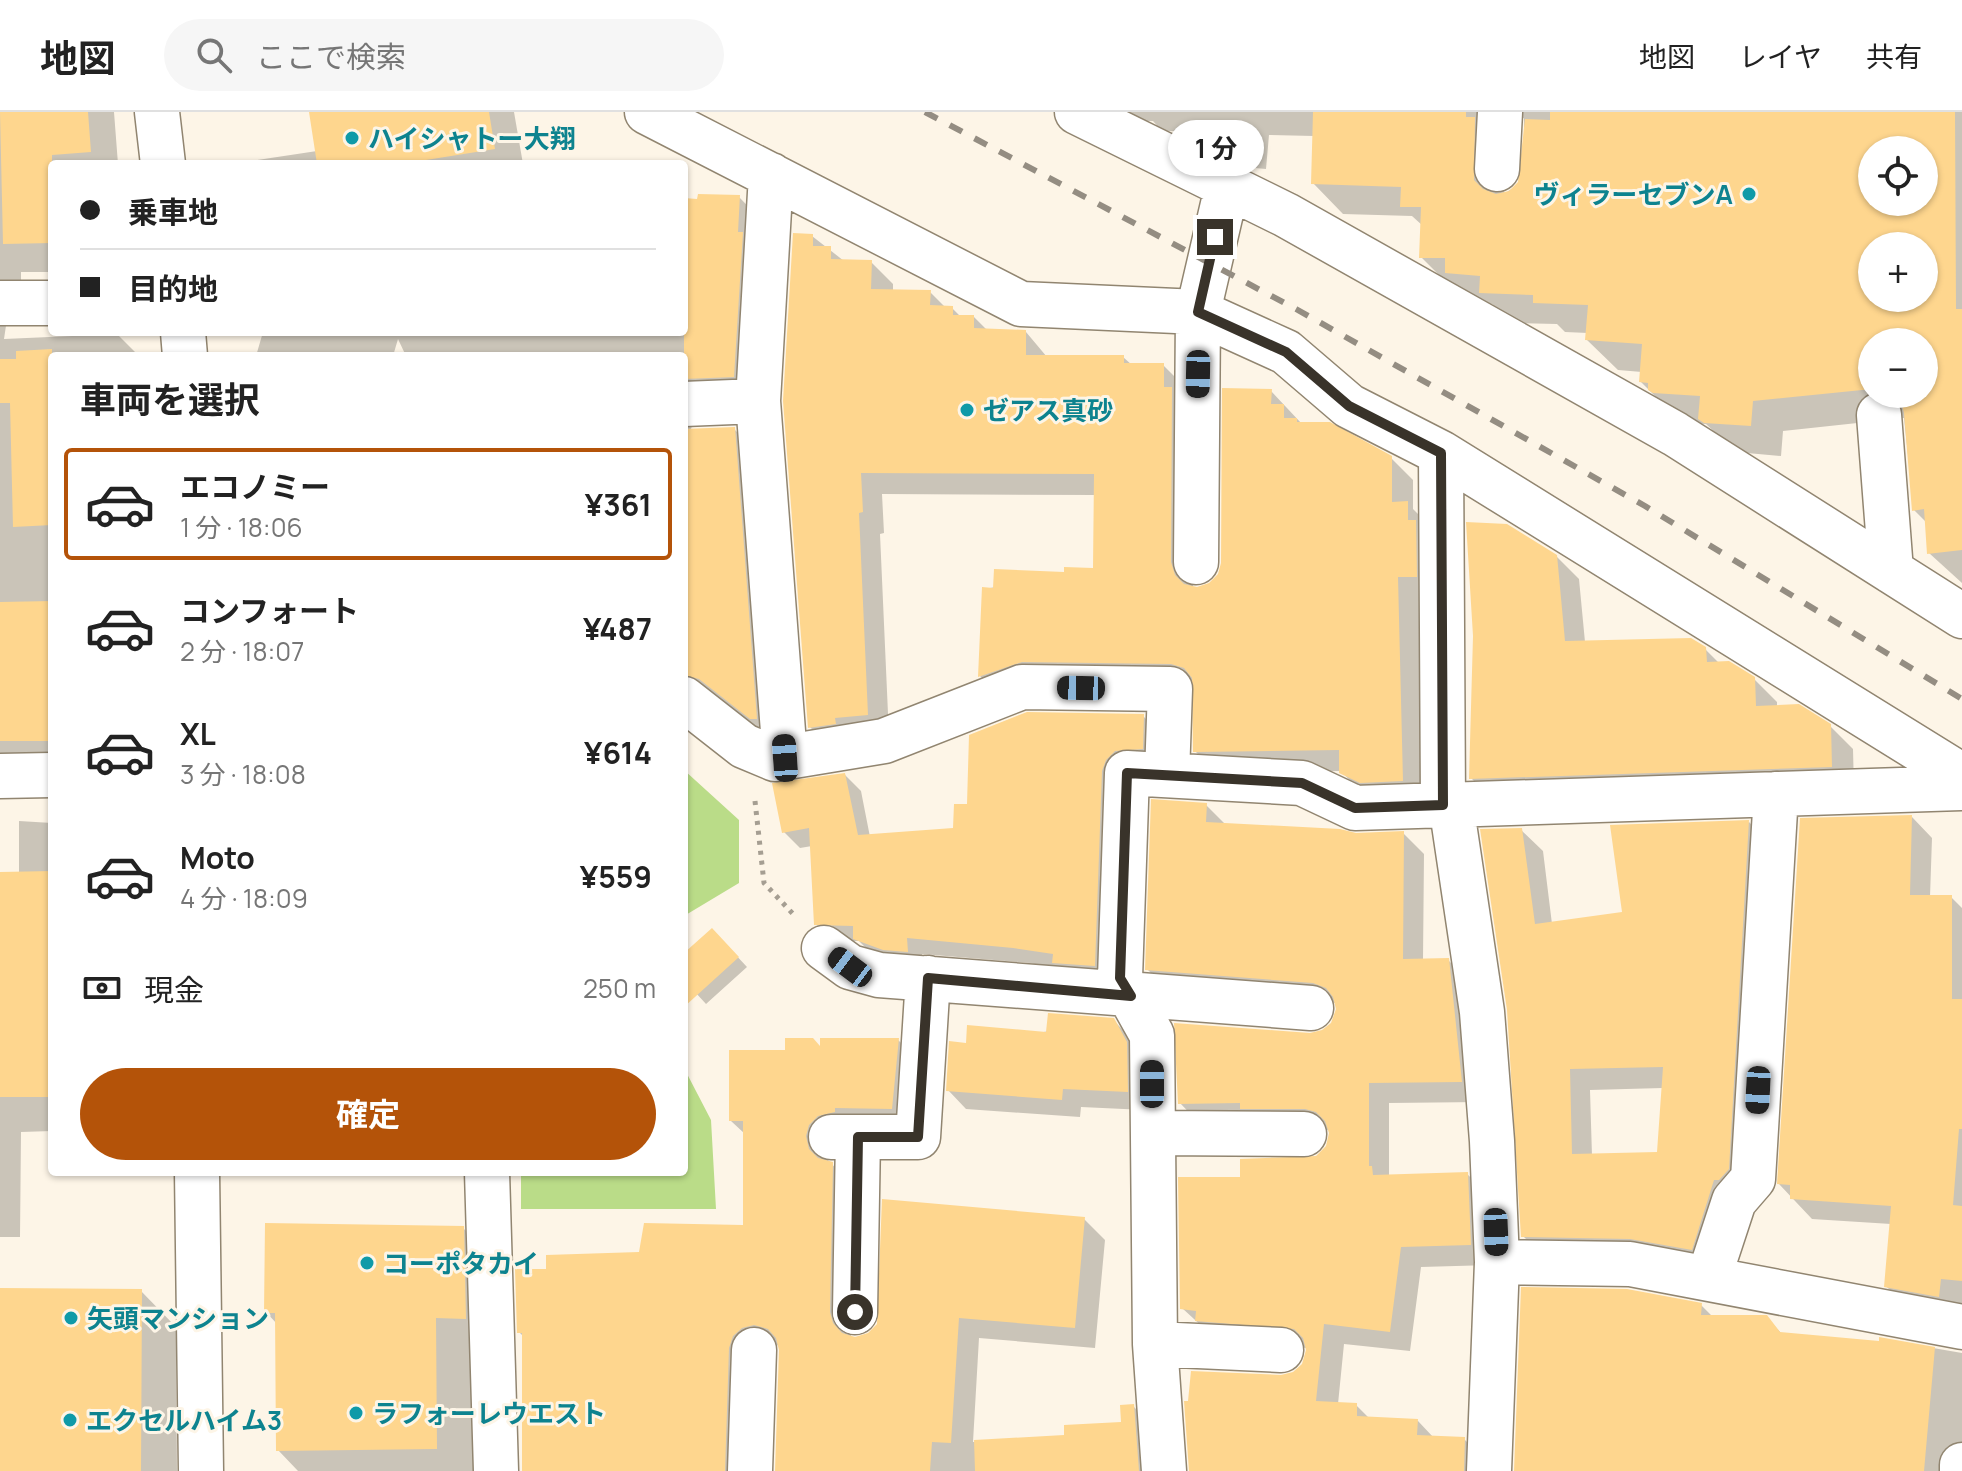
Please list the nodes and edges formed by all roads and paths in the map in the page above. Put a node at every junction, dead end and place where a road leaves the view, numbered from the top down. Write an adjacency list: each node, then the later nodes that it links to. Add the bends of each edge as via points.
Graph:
1 (157, 112): 5 (street)
2 (647, 112): 7 (street)
3 (1077, 112): 8 (street)
4 (1500, 112): 6 (street)
5 (163, 160)
6 (1497, 169)
7 (771, 175): 11 (street, via 1021,304); 12 (street)
8 (1227, 187): 11 (street); 17 (street, via 1675,434)
9 (0, 303): 10 (street)
10 (48, 303)
11 (1198, 312): 15 (street, via 1286,352 1349,406); 16 (street)
12 (758, 401): 13 (street); 20 (street)
13 (688, 404)
14 (1879, 415): 17 (street)
15 (1441, 453): 24 (street); 27 (street)
16 (1196, 562)
17 (1891, 571): 18 (street)
18 (1962, 616)
19 (688, 702): 20 (street)
20 (767, 753): 22 (street, via 884,741 1022,687 1170,689); 28 (path, via 764,883)
21 (48, 775): 23 (street)
22 (1167, 775): 27 (street, via 1302,783 1355,808); 30 (street, via 1127,773 1120,978)
23 (0, 776)
24 (1962, 776)
25 (1962, 788): 26 (street)
26 (1776, 794): 27 (street); 37 (street, via 1753,1179 1734,1201)
27 (1447, 805): 36 (street, via 1482,1012)
28 (824, 948): 29 (street, via 850,967)
29 (928, 978): 30 (street); 38 (street, via 918,1137 844,1137)
30 (1131, 996): 31 (street); 32 (street, via 1152,1035)
31 (1311, 1008)
32 (1153, 1133): 33 (street); 40 (street)
33 (1304, 1134)
34 (197, 1176): 44 (street)
35 (487, 1176): 45 (street)
36 (1497, 1262): 37 (street, via 1630,1264); 48 (street)
37 (1709, 1277): 39 (street)
38 (855, 1312)
39 (1962, 1327)
40 (1155, 1344): 42 (street); 47 (street)
41 (754, 1350): 46 (street)
42 (1281, 1350)
43 (1962, 1465): 49 (street)
44 (201, 1471)
45 (496, 1471)
46 (750, 1471)
47 (1164, 1471)
48 (1489, 1471)
49 (1962, 1471)

